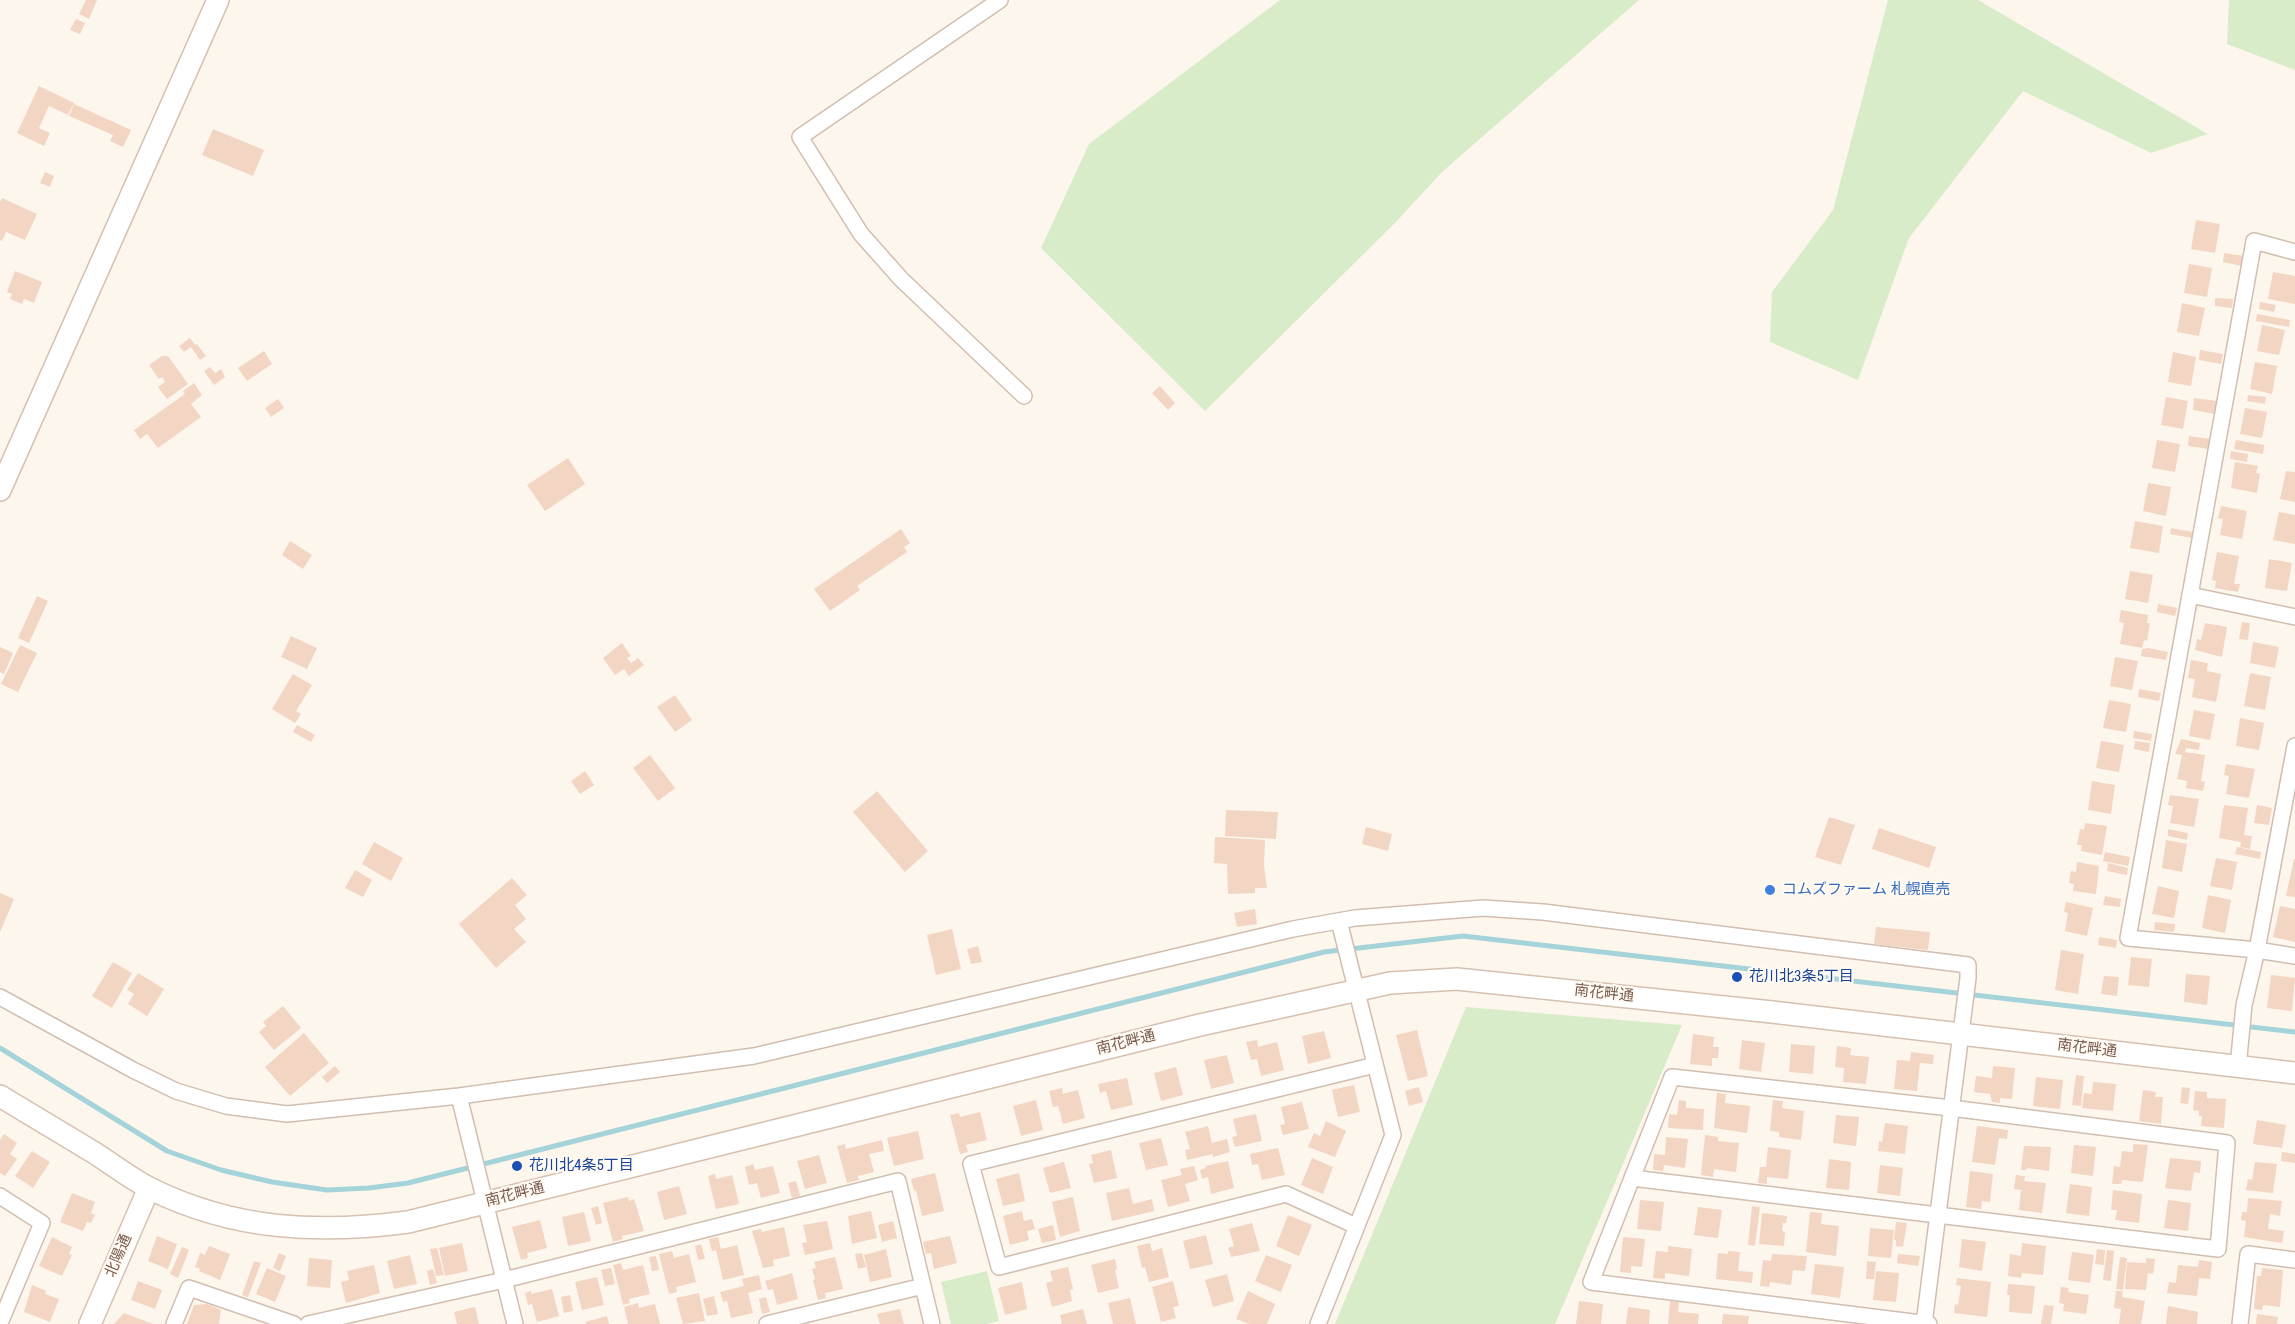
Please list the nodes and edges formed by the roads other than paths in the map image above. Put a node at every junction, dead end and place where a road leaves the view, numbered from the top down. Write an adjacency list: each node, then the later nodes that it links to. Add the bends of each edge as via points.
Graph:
1 (218, 0): 5 (street)
2 (1000, 0): 4 (street, via 800,137 861,234 901,279)
3 (2295, 252): 6 (street, via 2254,241)
4 (1024, 396)
5 (0, 490)
6 (2190, 595): 7 (street); 10 (street, via 2128,938)
7 (2295, 617)
8 (2295, 746): 10 (street)
9 (1339, 921): 12 (street); 14 (street, via 1483,908 1543,912 1968,965); 19 (street, via 754,1056)
10 (2257, 950): 11 (street); 16 (street, via 2244,1005)
11 (2295, 956)
12 (1356, 990): 14 (street, 南花畔通, via 1390,982 1457,979); 15 (street); 24 (street, 南花畔通)
13 (0, 998): 19 (street, via 176,1091 226,1106 287,1113)
14 (1960, 1034): 16 (street, 南花畔通); 20 (street)
15 (1375, 1065): 26 (street, via 1393,1135); 26 (street, via 971,1164 999,1267 1286,1194)
16 (2238, 1067): 17 (street, 南花畔通)
17 (2295, 1073)
18 (0, 1096): 22 (street, 南花畔通)
19 (459, 1096): 24 (street)
20 (1951, 1108): 21 (street, via 1672,1077); 25 (street); 25 (street, via 2227,1143 2218,1249)
21 (1632, 1178): 25 (street); 39 (street, via 1591,1282)
22 (149, 1188): 24 (street, 南花畔通, via 219,1216 271,1226 326,1229 408,1222); 31 (street, 北陽通)
23 (0, 1196): 30 (street, via 42,1223)
24 (485, 1202): 28 (street)
25 (1937, 1216): 39 (street)
26 (1356, 1226): 38 (street)
27 (2295, 1260): 41 (street, via 2248,1254)
28 (504, 1280): 29 (street, via 898,1181); 34 (street); 35 (street)
29 (923, 1286): 36 (street); 37 (street)
30 (0, 1323)
31 (90, 1324)
32 (174, 1324): 33 (street, via 189,1288)
33 (294, 1324)
34 (308, 1324)
35 (515, 1324)
36 (767, 1324)
37 (932, 1324)
38 (1317, 1324)
39 (1924, 1324): 40 (street)
40 (1929, 1324)
41 (2240, 1324)

